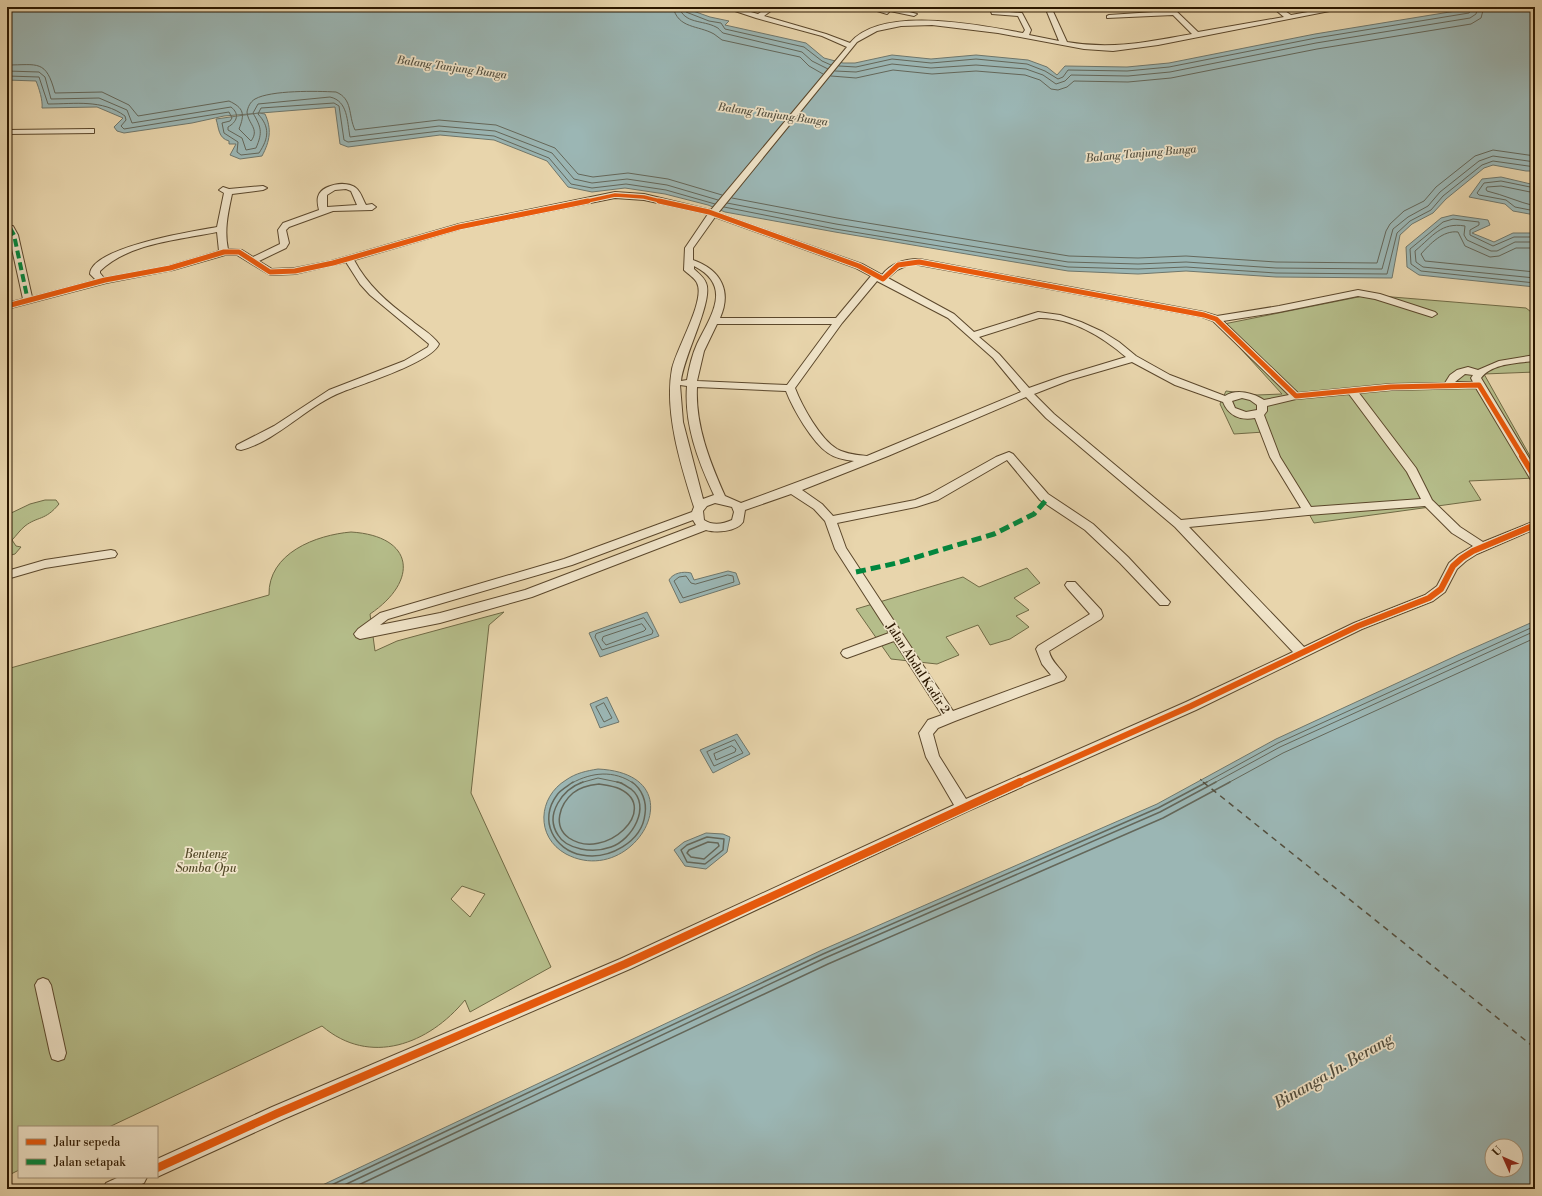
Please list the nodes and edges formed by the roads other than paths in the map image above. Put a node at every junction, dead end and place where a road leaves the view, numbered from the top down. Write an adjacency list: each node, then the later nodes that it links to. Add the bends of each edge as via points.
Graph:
1 (726, 7): 11 (street)
2 (773, 7): 11 (street)
3 (868, 7): 9 (street)
4 (992, 7): 16 (street, via 994,13 1020,14 1028,29)
5 (1048, 7): 18 (street)
6 (1168, 7): 10 (street)
7 (1275, 7): 15 (street)
8 (1347, 7): 15 (street)
9 (882, 8): 12 (street); 13 (street)
10 (1174, 13): 14 (street); 17 (street)
11 (758, 17): 19 (street, via 824,35)
12 (914, 17): 13 (street); 19 (street, via 878,25 858,36)
13 (928, 17): 16 (street)
14 (1108, 17)
15 (1290, 18): 17 (street)
16 (1025, 35): 18 (street)
17 (1197, 35): 18 (street, via 1109,49)
18 (1064, 44)
19 (851, 46): 26 (street)
20 (91, 131): 21 (street)
21 (7, 132)
22 (263, 188): 28 (street, via 225,191)
23 (362, 206): 24 (street); 25 (street); 25 (street, via 354,190 344,187 322,196)
24 (372, 206)
25 (323, 211): 31 (street, via 283,228 283,246)
26 (715, 211): 30 (street, via 639,196 615,195 460,227); 32 (street, via 693,239); 33 (street, via 800,246 860,266)
27 (10, 228): 35 (street, via 14,235)
28 (221, 230): 29 (street); 34 (street, via 181,236 116,255 95,270)
29 (224, 252): 31 (street, via 239,252); 34 (street, via 170,268)
30 (349, 258): 31 (street, via 284,273 270,272); 55 (street, via 366,285 431,340 434,344 432,349 407,363 333,392 278,428)
31 (253, 261)
32 (689, 261): 39 (street, via 702,265 718,285 721,300); 45 (street, via 689,270 702,284 702,302 683,348)
33 (883, 279): 38 (street, via 890,269 905,262 919,262 1179,309); 40 (street, via 875,278); 41 (street, via 940,308)
34 (101, 280): 35 (street)
35 (28, 301): 36 (street)
36 (7, 306)
37 (1432, 314): 38 (street, via 1377,296 1358,293)
38 (1216, 319): 52 (street)
39 (712, 321): 40 (street); 46 (street, via 698,352)
40 (839, 321): 49 (street)
41 (972, 336): 42 (street, via 1038,315 1049,314 1109,340); 51 (street, via 996,356)
42 (1134, 358): 51 (street); 53 (street, via 1198,392)
43 (1535, 358): 44 (street, via 1498,364)
44 (1478, 373): 47 (street, via 1461,371 1452,377); 48 (street, via 1476,378)
45 (675, 383): 46 (street); 63 (street, via 677,423)
46 (692, 383): 49 (street); 60 (street, via 692,409 696,429 711,478)
47 (1449, 385): 48 (street); 50 (street)
48 (1479, 385): 57 (street)
49 (790, 388): 56 (street, via 797,404 824,445 836,453)
50 (1351, 390): 52 (street); 61 (street, via 1412,471)
51 (1028, 392): 56 (street); 66 (street, via 1050,416)
52 (1296, 396): 54 (street)
53 (1227, 400): 54 (street, via 1242,394 1254,398); 54 (street, via 1228,406 1236,413 1248,416)
54 (1260, 409): 64 (street, via 1275,457)
55 (241, 447)
56 (867, 460): 59 (street)
57 (1532, 469): 58 (street)
58 (1535, 477)
59 (794, 490): 62 (street); 65 (street, Jalan Abdul Kadir 2)
60 (722, 499): 62 (street, via 731,501); 63 (street, via 703,502)
61 (1428, 502): 64 (street); 69 (street, via 1456,530)
62 (739, 508): 68 (street, via 739,517 732,525 719,529)
63 (698, 511): 68 (street, via 697,519); 68 (street, via 561,564 384,616 360,634 446,616 528,594)
64 (1308, 511): 66 (street)
65 (831, 520): 73 (street, via 934,497 1007,455 1047,500 1089,528); 74 (street, Jalan Abdul Kadir 2, via 842,549)
66 (1179, 524): 76 (street)
67 (1535, 525): 69 (street)
68 (706, 526)
69 (1482, 547): 76 (street, via 1453,566 1441,589 1435,594)
70 (112, 554): 71 (street, via 45,564)
71 (7, 575)
72 (1071, 586): 77 (street, via 1095,610 1097,616 1042,649 1042,653 1060,677)
73 (1164, 602)
74 (896, 635): 75 (street); 77 (street, Jalan Abdul Kadir 2)
75 (847, 653)
76 (1302, 653): 78 (street, via 1183,710)
77 (950, 717): 78 (street, Jalan Abdul Kadir 2, via 932,724 926,733 933,757)
78 (963, 807): 81 (street, via 625,964 278,1113)
79 (43, 985): 80 (street)
80 (58, 1053)
81 (158, 1168)
82 (136, 1178): 83 (street)
83 (112, 1189)

